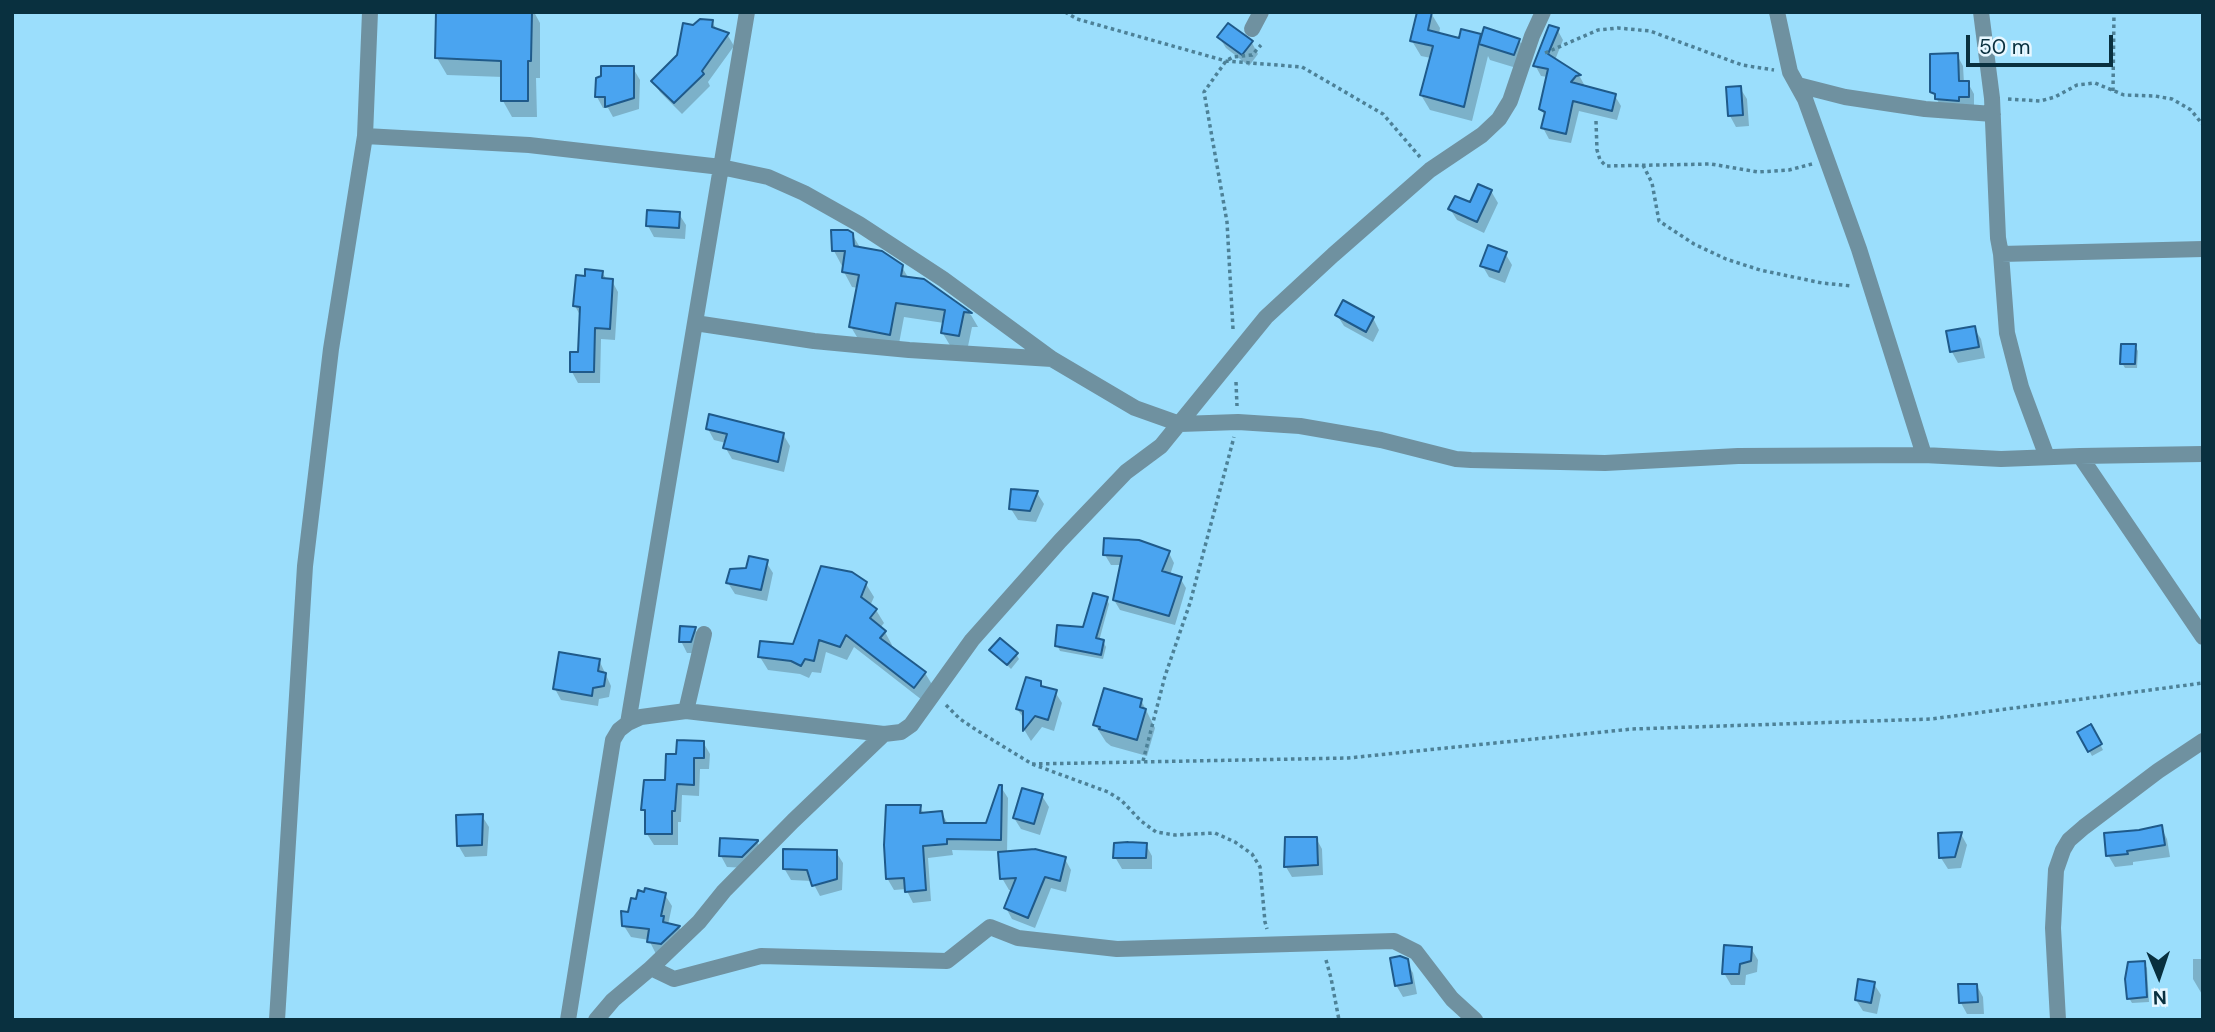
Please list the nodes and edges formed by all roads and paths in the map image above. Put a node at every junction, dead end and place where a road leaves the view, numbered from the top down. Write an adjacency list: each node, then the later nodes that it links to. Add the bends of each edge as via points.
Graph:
1 (370, 12): 17 (street)
2 (747, 12): 20 (street)
3 (1065, 12): 10 (path)
4 (1261, 12): 9 (street)
5 (1543, 12): 11 (street)
6 (1777, 12): 12 (street)
7 (1981, 12): 14 (street)
8 (2114, 12): 13 (path)
9 (1252, 29): 10 (path, via 1262,33 1260,47 1252,55)
10 (1226, 61): 21 (path, via 1302,67 1383,114); 26 (path, via 1204,92 1227,222)
11 (1524, 61): 12 (path, via 1598,30 1618,28 1650,32); 21 (street, via 1499,119)
12 (1794, 78): 14 (street, via 1845,97 1925,109); 18 (street)
13 (2113, 91): 14 (path, via 2088,82 2040,101); 16 (path, via 2172,99 2191,110)
14 (1993, 106): 23 (street)
15 (1596, 121): 19 (path, via 1597,150 1606,166)
16 (2203, 125)
17 (365, 136): 20 (street, via 529,145); 47 (street, via 331,349 305,566)
18 (1827, 159): 19 (path, via 1790,170 1758,172 1721,165); 24 (street)
19 (1643, 165): 24 (path, via 1653,184 1659,221 1694,244 1760,270)
20 (721, 166): 25 (street); 27 (street, via 788,185 848,218 943,279)
21 (1430, 170): 26 (street, via 1332,254)
22 (2203, 249): 23 (street)
23 (2001, 254): 33 (street, via 2011,352)
24 (1871, 288): 31 (street)
25 (695, 323): 27 (street, via 814,341); 39 (street)
26 (1234, 355): 28 (path); 29 (street)
27 (1052, 359): 29 (street, via 1135,408)
28 (1238, 422): 29 (street); 31 (street, via 1300,426 1471,460 1605,463 1738,456); 42 (path)
29 (1180, 424): 37 (street, via 1161,446 1126,472 1052,550 972,640)
30 (2203, 454): 32 (street)
31 (1924, 455): 33 (street)
32 (2080, 456): 33 (street); 35 (street)
33 (2048, 457)
34 (705, 634): 38 (street)
35 (2203, 637)
36 (2203, 683): 42 (path, via 1931,719 1632,729 1348,758)
37 (935, 690): 40 (street, via 911,725); 43 (path, via 960,719)
38 (686, 711): 39 (street); 40 (street)
39 (628, 723): 48 (street, via 613,740)
40 (884, 734): 46 (street)
41 (2203, 741): 52 (street, via 2084,827 2063,850 2056,870 2053,928)
42 (1143, 761): 43 (path)
43 (1032, 764): 44 (path, via 1108,792 1156,832 1215,833 1252,854 1260,867)
44 (1269, 932)
45 (1321, 953): 50 (path)
46 (651, 968): 49 (street); 51 (street, via 674,979 761,956 947,961 990,927 1018,938 1117,949 1394,941 1416,951 1452,999)
47 (277, 1020)
48 (568, 1020)
49 (596, 1020)
50 (1339, 1020)
51 (1475, 1020)
52 (2058, 1020)

